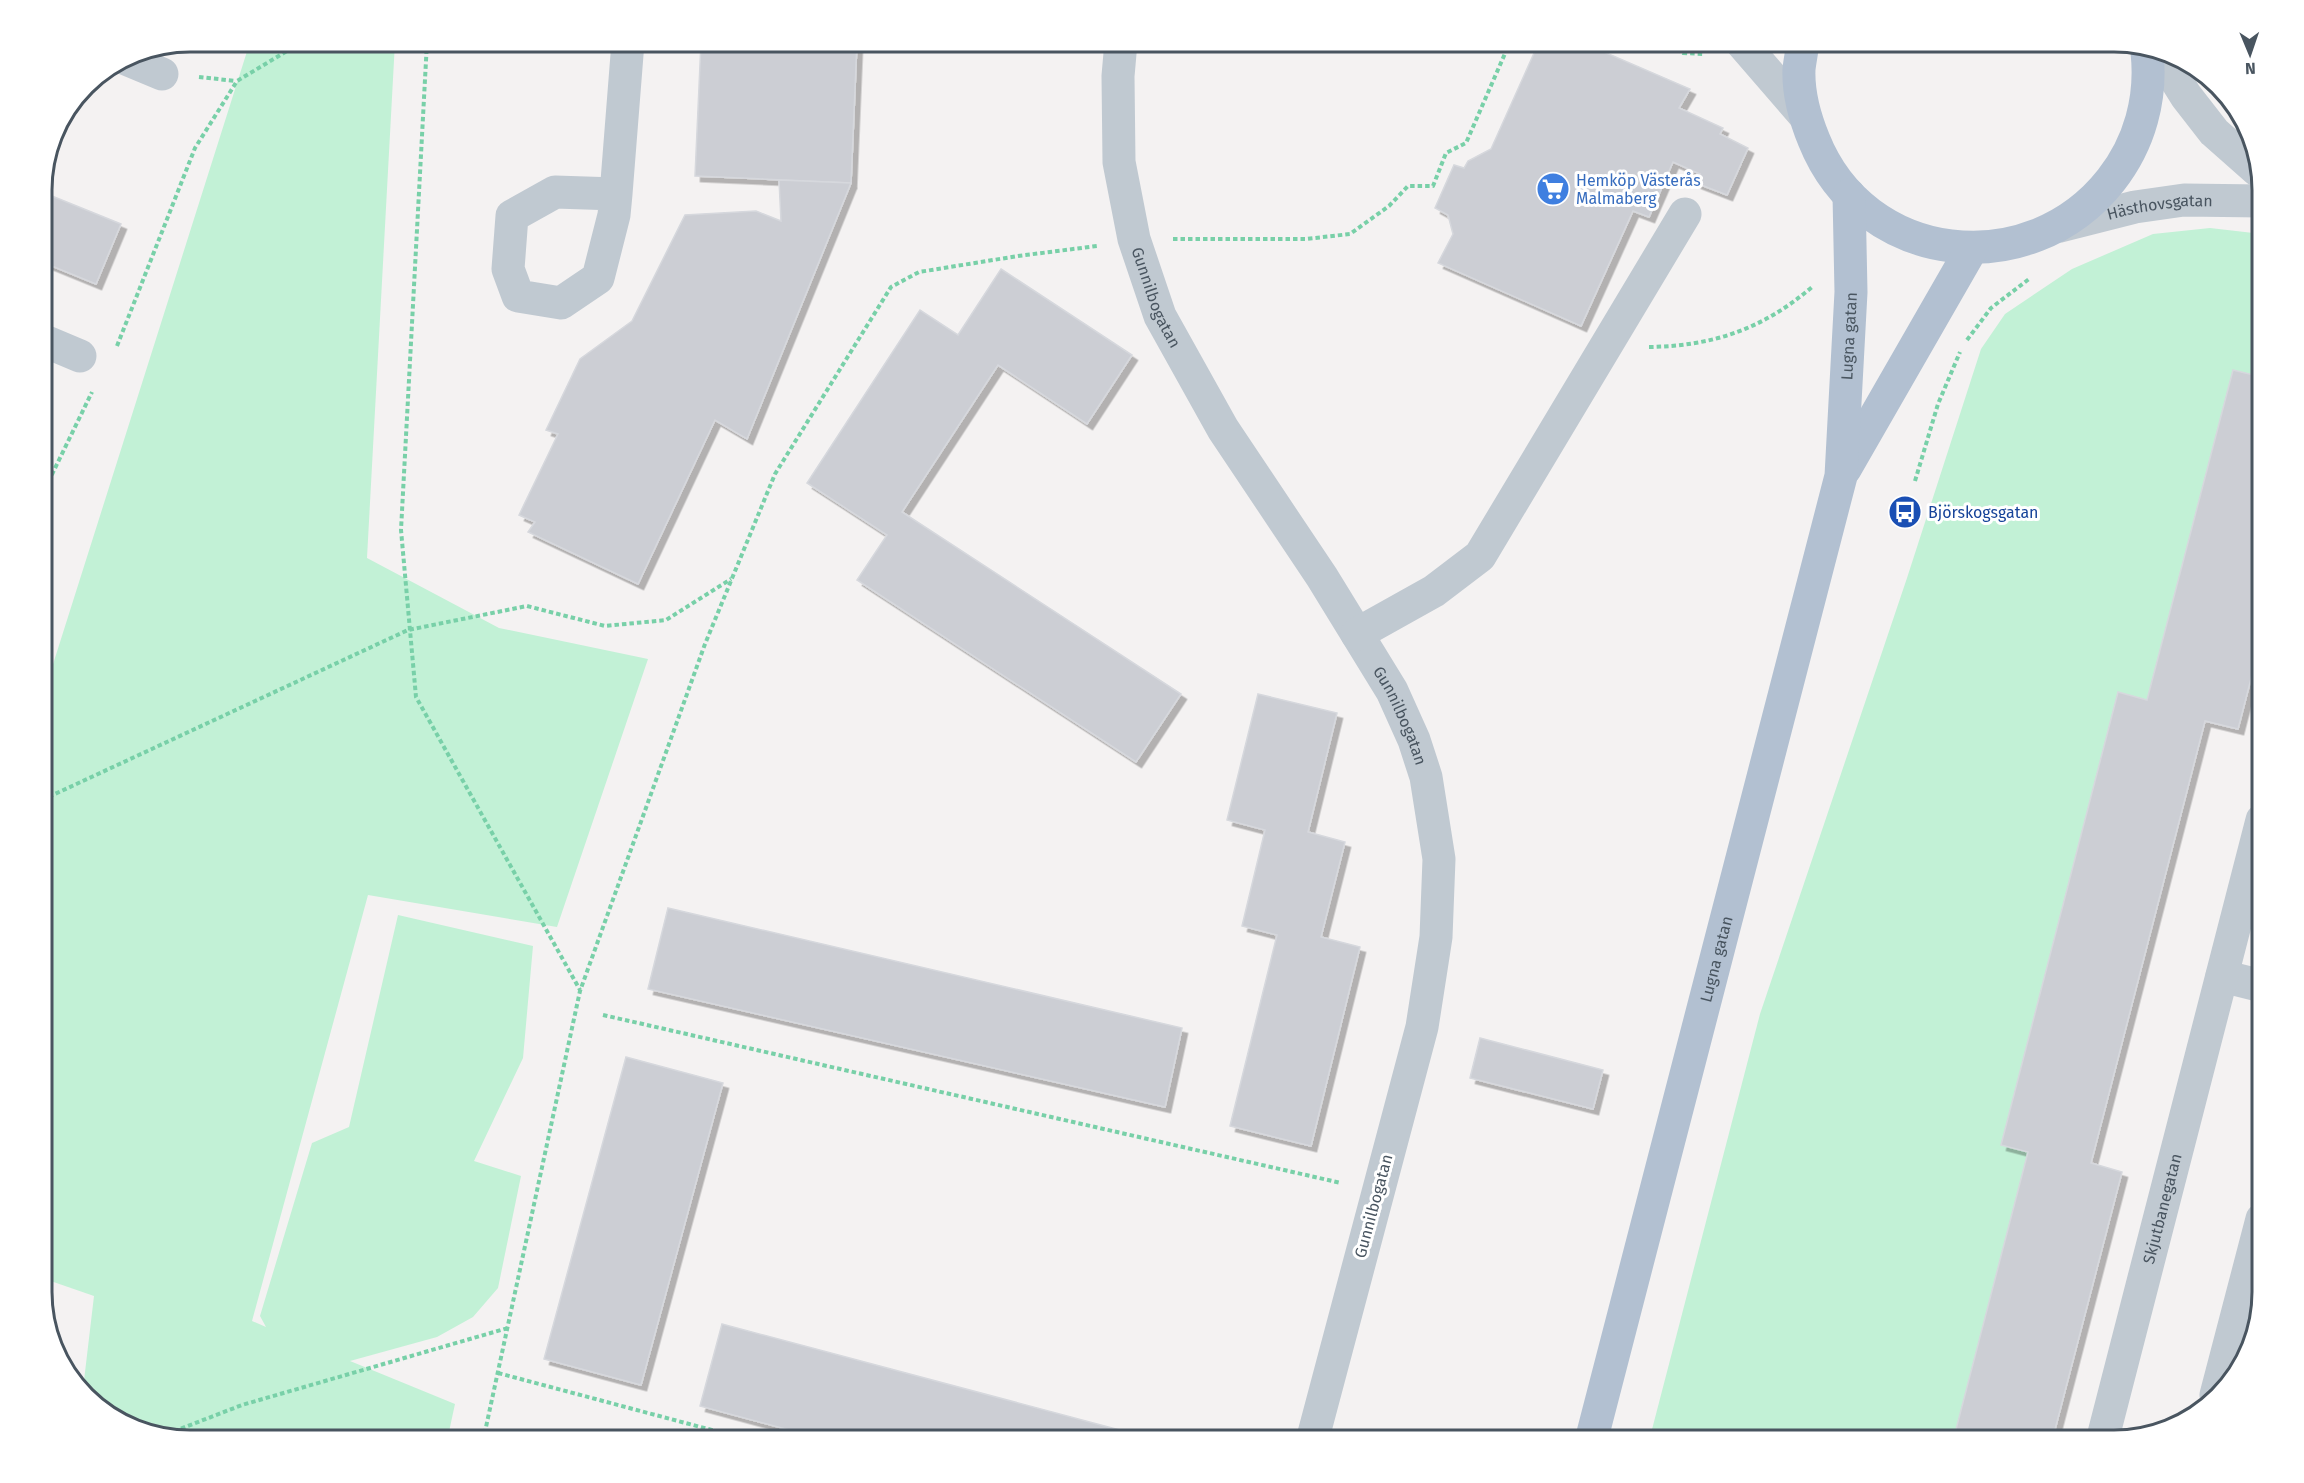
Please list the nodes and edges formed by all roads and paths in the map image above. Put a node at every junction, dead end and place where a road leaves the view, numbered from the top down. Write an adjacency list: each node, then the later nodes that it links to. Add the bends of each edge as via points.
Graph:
1 (1506, 52): 21 (path, via 1466,143 1446,153 1433,186 1408,186 1389,206 1350,234 1306,239)
2 (1685, 52): 3 (path)
3 (1706, 52)
4 (1750, 52): 14 (street)
5 (1802, 52): 14 (main road, via 1799,71)
6 (284, 53): 27 (path, via 237,81 195,148)
7 (426, 53): 34 (path, via 401,530)
8 (627, 53): 16 (street)
9 (1120, 53): 21 (street, Gunnilbogatan, via 1119,162)
10 (2148, 57): 20 (main road, via 2150,76 2143,121 2125,163 2097,199)
11 (2165, 63): 15 (street, via 2214,132)
12 (137, 64): 13 (street)
13 (162, 74)
14 (1804, 116): 17 (main road, via 1822,159)
15 (2248, 162)
16 (616, 194)
17 (1849, 195): 22 (main road, via 1885,223 1927,242); 31 (main road, Lugna gatan, via 1851,292)
18 (2252, 201): 20 (street, Hästhovsgatan, via 2184,200 2135,207)
19 (1685, 214): 26 (street)
20 (2060, 226): 22 (main road, via 2017,243)
21 (1134, 239): 33 (path, via 919,272 891,287 775,474); 35 (street, Gunnilbogatan, via 1160,316 1223,429)
22 (1972, 248): 31 (main road, Lugna gatan)
23 (2038, 273): 32 (path, via 1991,308 1962,346 1938,404)
24 (1815, 285): 26 (path, via 1790,306 1749,329 1684,346)
25 (53, 345): 28 (street)
26 (1604, 348): 35 (street, via 1480,556 1434,591)
27 (114, 352)
28 (80, 356)
29 (95, 386): 30 (path)
30 (53, 472)
31 (1841, 476): 51 (main road, Lugna gatan)
32 (1915, 481)
33 (732, 579): 34 (path, via 666,620 605,626 527,606); 40 (path)
34 (408, 630): 36 (path); 40 (path, via 416,697)
35 (1357, 634): 42 (street, Gunnilbogatan, via 1392,691 1414,740 1426,777 1439,858 1436,937 1422,1027)
36 (53, 795)
37 (2252, 859): 38 (street, Skjutbanegatan)
38 (2222, 976): 39 (street); 52 (street, Skjutbanegatan)
39 (2252, 984)
40 (580, 991): 44 (path)
41 (603, 1015): 42 (path)
42 (1377, 1191): 50 (street, Gunnilbogatan)
43 (2252, 1258): 46 (street)
44 (508, 1328): 45 (path); 47 (path, via 243,1405)
45 (498, 1373): 48 (path); 49 (path)
46 (2220, 1380)
47 (179, 1429)
48 (485, 1430)
49 (712, 1430)
50 (1315, 1430)
51 (1594, 1430)
52 (2105, 1430)

